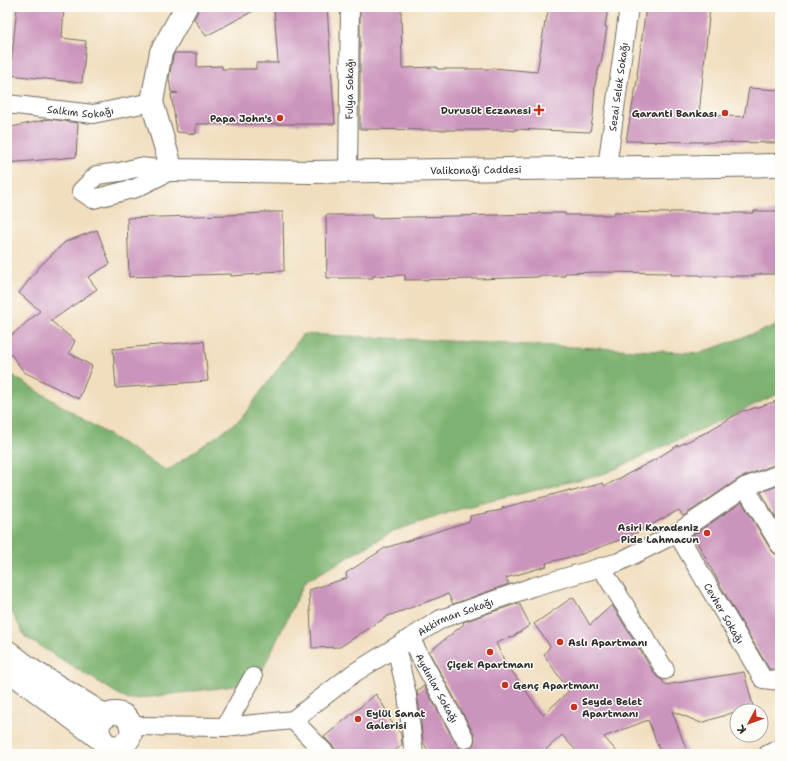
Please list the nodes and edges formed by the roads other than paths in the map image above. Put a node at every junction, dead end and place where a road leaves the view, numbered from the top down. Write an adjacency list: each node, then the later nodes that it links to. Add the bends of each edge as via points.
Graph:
1 (186, 7): 4 (street, via 161,52)
2 (350, 7): 8 (street, Fulya Sokağı)
3 (628, 7): 7 (street, Sezai Selek Sokağı)
4 (152, 102): 5 (street, Salkım Sokağı, via 93,114); 8 (street, Valikonağı Caddesi, via 172,170)
5 (7, 104)
6 (780, 165): 7 (street, Valikonağı Caddesi)
7 (607, 167): 8 (street, Valikonağı Caddesi)
8 (348, 171)
9 (780, 474): 10 (street, Akkirman Sokağı)
10 (745, 487): 11 (street, Akkirman Sokağı); 12 (street)
11 (677, 533): 13 (street, Akkirman Sokağı, via 619,562); 19 (street, Cevher Sokağı, via 763,679)
12 (780, 545)
13 (601, 567): 14 (street, Akkirman Sokağı, via 532,587 441,619); 17 (street)
14 (403, 642): 21 (street, Akkirman Sokağı, via 354,673); 24 (street, Aydınlar Sokağı); 28 (street)
15 (7, 651): 20 (street, via 30,670)
16 (7, 669): 25 (street)
17 (665, 670)
18 (253, 677): 23 (street)
19 (780, 681)
20 (104, 717): 22 (street, via 120,714 127,718); 25 (street, via 98,730 99,737)
21 (293, 720): 23 (street); 27 (street)
22 (131, 726): 23 (street); 25 (street, via 127,742)
23 (225, 727)
24 (464, 739)
25 (107, 748)
26 (780, 749): 29 (street)
27 (326, 754)
28 (414, 754)
29 (768, 754)

